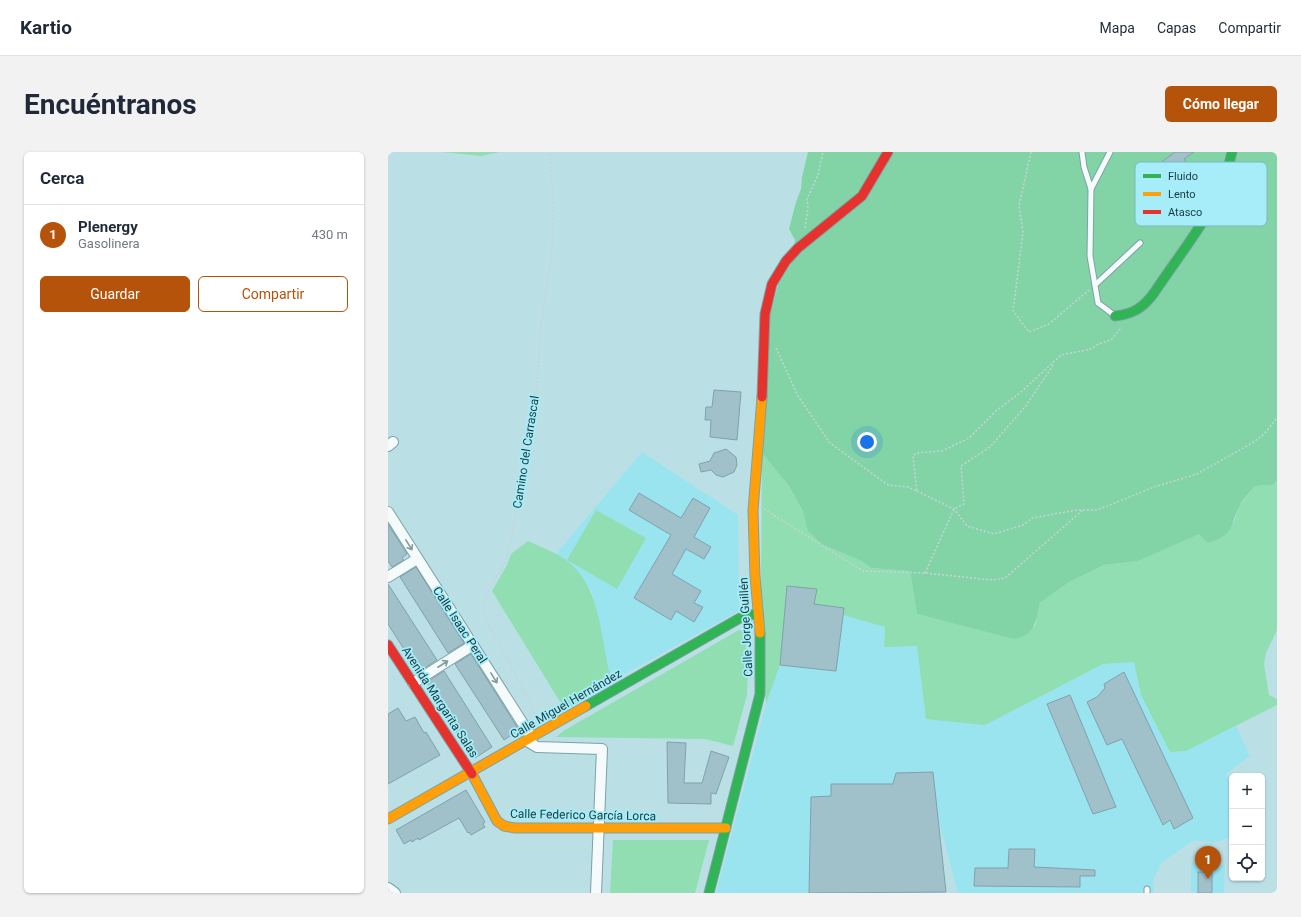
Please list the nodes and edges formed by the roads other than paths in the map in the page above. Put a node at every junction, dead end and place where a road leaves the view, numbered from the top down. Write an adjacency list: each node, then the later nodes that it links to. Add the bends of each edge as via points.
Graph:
1 (888, 152): 14 (street, Calle Jorge Guillén, via 862,196 786,261 772,284 765,314 764,378 753,503)
2 (1082, 152): 6 (lane)
3 (1110, 152): 6 (lane)
4 (1232, 152): 5 (street)
5 (1230, 162)
6 (1091, 189): 9 (lane, via 1090,256)
7 (1200, 226): 10 (street, via 1145,304 1130,314)
8 (1140, 243): 9 (lane)
9 (1095, 285): 10 (lane, via 1098,303)
10 (1115, 316)
11 (388, 512): 12 (street, Calle Isaac Peral, one-way to 12)
12 (417, 559): 13 (street); 16 (street, Calle Isaac Peral)
13 (388, 577)
14 (758, 613): 18 (street, Calle Miguel Hernández, via 740,618); 22 (street, Calle Jorge Guillén, via 761,640 760,694)
15 (388, 644): 17 (street, Avenida Margarita Salas)
16 (473, 645): 17 (street, one-way to 16); 18 (street, Calle Isaac Peral, one-way to 18)
17 (413, 683): 19 (street, Avenida Margarita Salas)
18 (532, 738): 19 (street, Calle Miguel Hernández); 21 (street, via 537,747 602,749)
19 (471, 772): 20 (street, Calle Miguel Hernández); 21 (street, Calle Federico García Lorca, via 498,821 504,826)
20 (388, 819)
21 (600, 827): 22 (street, Calle Federico García Lorca); 25 (street)
22 (726, 828): 26 (street, Calle Jorge Guillén)
23 (388, 888): 24 (street)
24 (395, 893)
25 (596, 893)
26 (709, 893)

